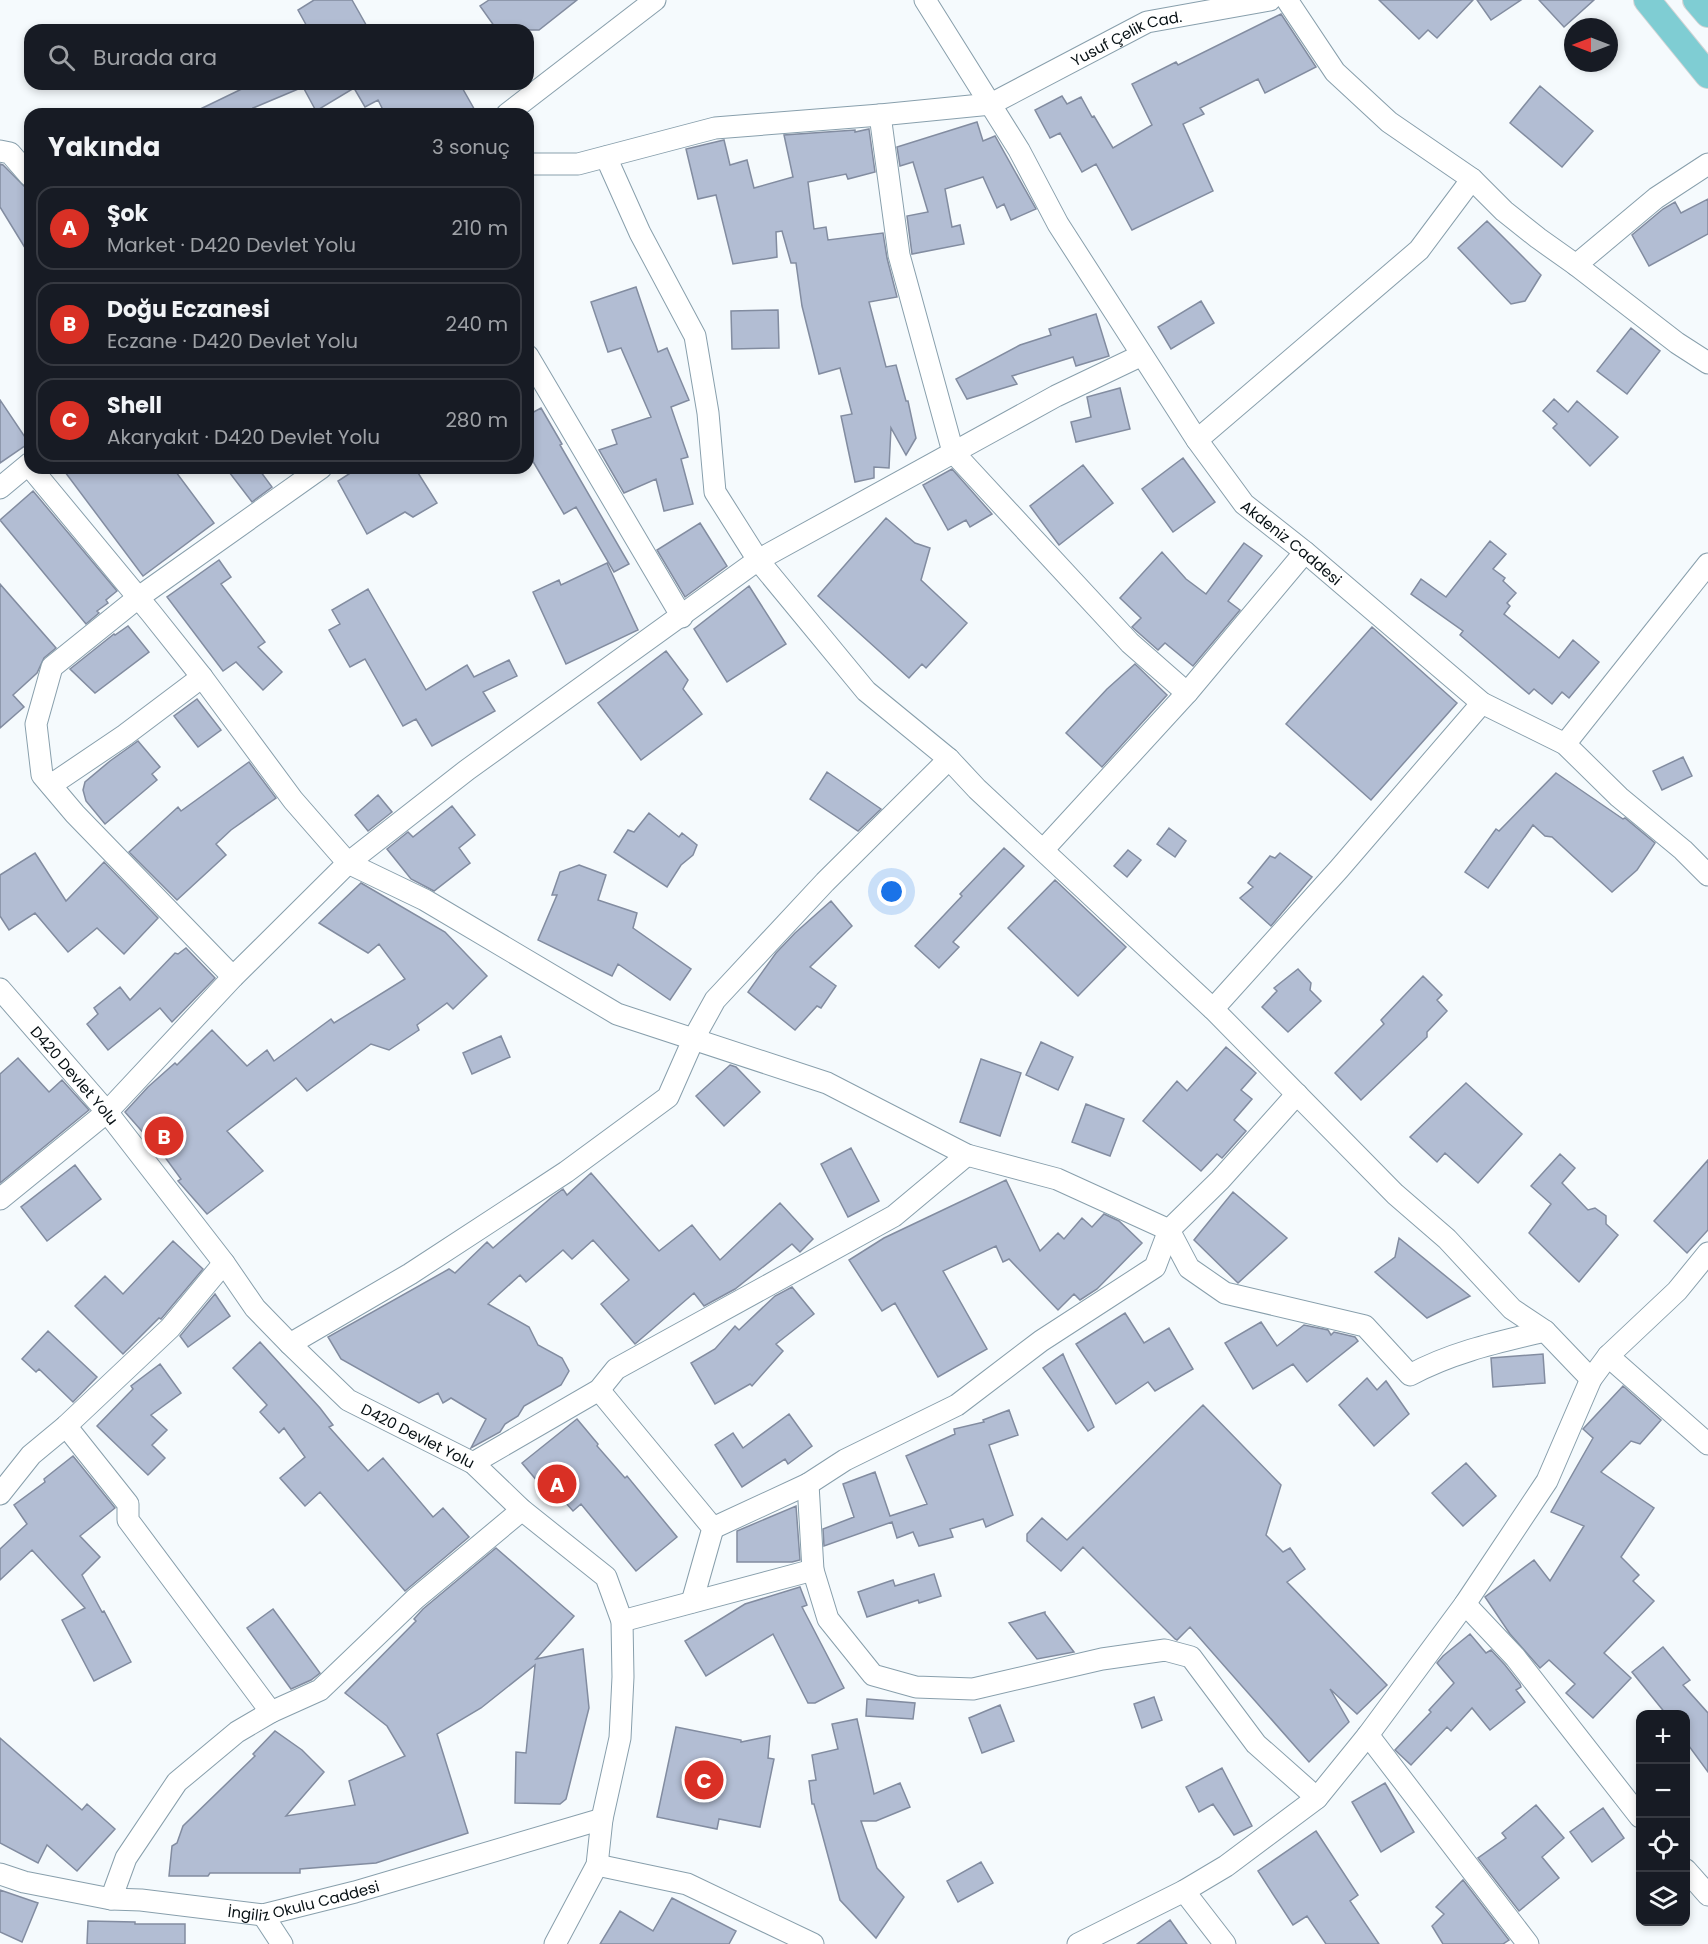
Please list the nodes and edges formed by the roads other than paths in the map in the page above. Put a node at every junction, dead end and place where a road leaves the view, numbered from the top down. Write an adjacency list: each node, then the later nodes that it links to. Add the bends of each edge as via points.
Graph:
1 (656, 0): 10 (street)
2 (925, 0): 9 (street, Akdeniz Caddesi)
3 (1270, 0): 9 (street, Yusuf Çelik Cad., via 1147,22)
4 (1287, 0): 17 (street, via 1335,72 1389,122)
5 (1647, 0): 8 (main road)
6 (1696, 0): 7 (main road)
7 (1708, 14)
8 (1708, 75)
9 (991, 104): 11 (street); 19 (street, Akdeniz Caddesi, via 1058,224)
10 (515, 108)
11 (880, 115): 13 (street, via 715,128); 23 (street, via 899,255)
12 (0, 151): 16 (street, via 10,153)
13 (606, 157): 14 (street, via 578,164); 29 (street, via 640,233 695,336 708,413 715,492)
14 (534, 164)
15 (1708, 164): 18 (street, via 1656,198)
16 (24, 169)
17 (1472, 179): 18 (street, via 1504,211); 22 (street, via 1419,250)
18 (1576, 265): 20 (street)
19 (1142, 354): 22 (street, Akdeniz Caddesi); 23 (street)
20 (1708, 363)
21 (534, 366): 32 (street)
22 (1197, 440): 28 (street, Akdeniz Caddesi, via 1244,504)
23 (954, 452): 29 (street); 34 (street, via 1130,643)
24 (24, 470): 27 (street)
25 (37, 474): 31 (street)
26 (313, 474): 31 (street)
27 (0, 488)
28 (1305, 552): 34 (street); 35 (street, Akdeniz Caddesi)
29 (758, 560): 32 (street); 37 (street, via 866,691)
30 (1708, 564): 36 (street)
31 (139, 597): 33 (street); 38 (street, via 52,667 36,724 42,775)
32 (682, 617): 40 (street, via 467,770)
33 (202, 677): 38 (street); 40 (street, via 293,800)
34 (1187, 693): 39 (street)
35 (1482, 703): 36 (street, Akdeniz Caddesi); 44 (street)
36 (1565, 744): 41 (street, Akdeniz Caddesi)
37 (949, 759): 39 (street); 45 (street, via 825,882 723,992)
38 (51, 785): 42 (street)
39 (1042, 850): 44 (street)
40 (348, 863): 42 (street); 45 (street, via 425,900 617,1014)
41 (1708, 875)
42 (233, 977): 47 (street)
43 (0, 989): 47 (street, D420 Devlet Yolu)
44 (1213, 1009): 46 (street)
45 (694, 1038): 48 (street, via 827,1083); 54 (street, via 668,1097 566,1172 410,1274)
46 (1297, 1094): 50 (street, via 1220,1180); 53 (street, via 1395,1194 1447,1239 1512,1309)
47 (107, 1112): 49 (street); 52 (street, D420 Devlet Yolu)
48 (967, 1155): 50 (street, via 1057,1179); 57 (street, via 894,1216 616,1369)
49 (0, 1199)
50 (1168, 1230): 53 (street, via 1189,1268 1225,1293 1365,1326 1410,1374 1488,1344); 61 (street, via 1155,1267 1041,1341 957,1405 845,1460)
51 (1708, 1253): 55 (street, via 1677,1291)
52 (224, 1263): 54 (street, D420 Devlet Yolu, via 255,1308); 58 (street, via 170,1328)
53 (1545, 1331): 56 (street)
54 (290, 1344): 60 (street, D420 Devlet Yolu, via 348,1400)
55 (1608, 1356): 56 (street); 59 (street)
56 (1591, 1379): 67 (street, via 1546,1481)
57 (599, 1390): 60 (street); 64 (street)
58 (66, 1426): 62 (street, via 31,1455); 69 (street, via 128,1504 128,1520)
59 (1708, 1444)
60 (473, 1463): 63 (street, D420 Devlet Yolu)
61 (808, 1484): 64 (street); 65 (street)
62 (0, 1494)
63 (522, 1510): 68 (street, D420 Devlet Yolu, via 606,1577); 69 (street, via 415,1599 320,1690)
64 (713, 1528): 66 (street)
65 (813, 1570): 66 (street); 71 (street, via 828,1619 873,1675 916,1687 973,1689 1102,1659 1165,1650 1191,1657 1256,1744)
66 (692, 1602): 68 (street)
67 (1465, 1604): 70 (street); 72 (street, via 1515,1658)
68 (622, 1621): 73 (street, D420 Devlet Yolu, via 620,1738)
69 (271, 1712): 79 (street, via 237,1732 177,1782 126,1858)
70 (1368, 1735): 71 (street); 86 (street)
71 (1317, 1798): 77 (street, via 1226,1866)
72 (1636, 1811)
73 (602, 1819): 74 (street, D420 Devlet Yolu); 80 (street, İngiliz Okulu Caddesi)
74 (597, 1865): 82 (street, D420 Devlet Yolu); 83 (street, via 687,1884)
75 (1688, 1872): 78 (street)
76 (0, 1874): 79 (street, İngiliz Okulu Caddesi)
77 (1184, 1891): 84 (street); 85 (street)
78 (1708, 1895)
79 (111, 1899): 80 (street, İngiliz Okulu Caddesi)
80 (263, 1915): 81 (street)
81 (282, 1944)
82 (555, 1944)
83 (813, 1944)
84 (1078, 1944)
85 (1225, 1944)
86 (1528, 1944)

